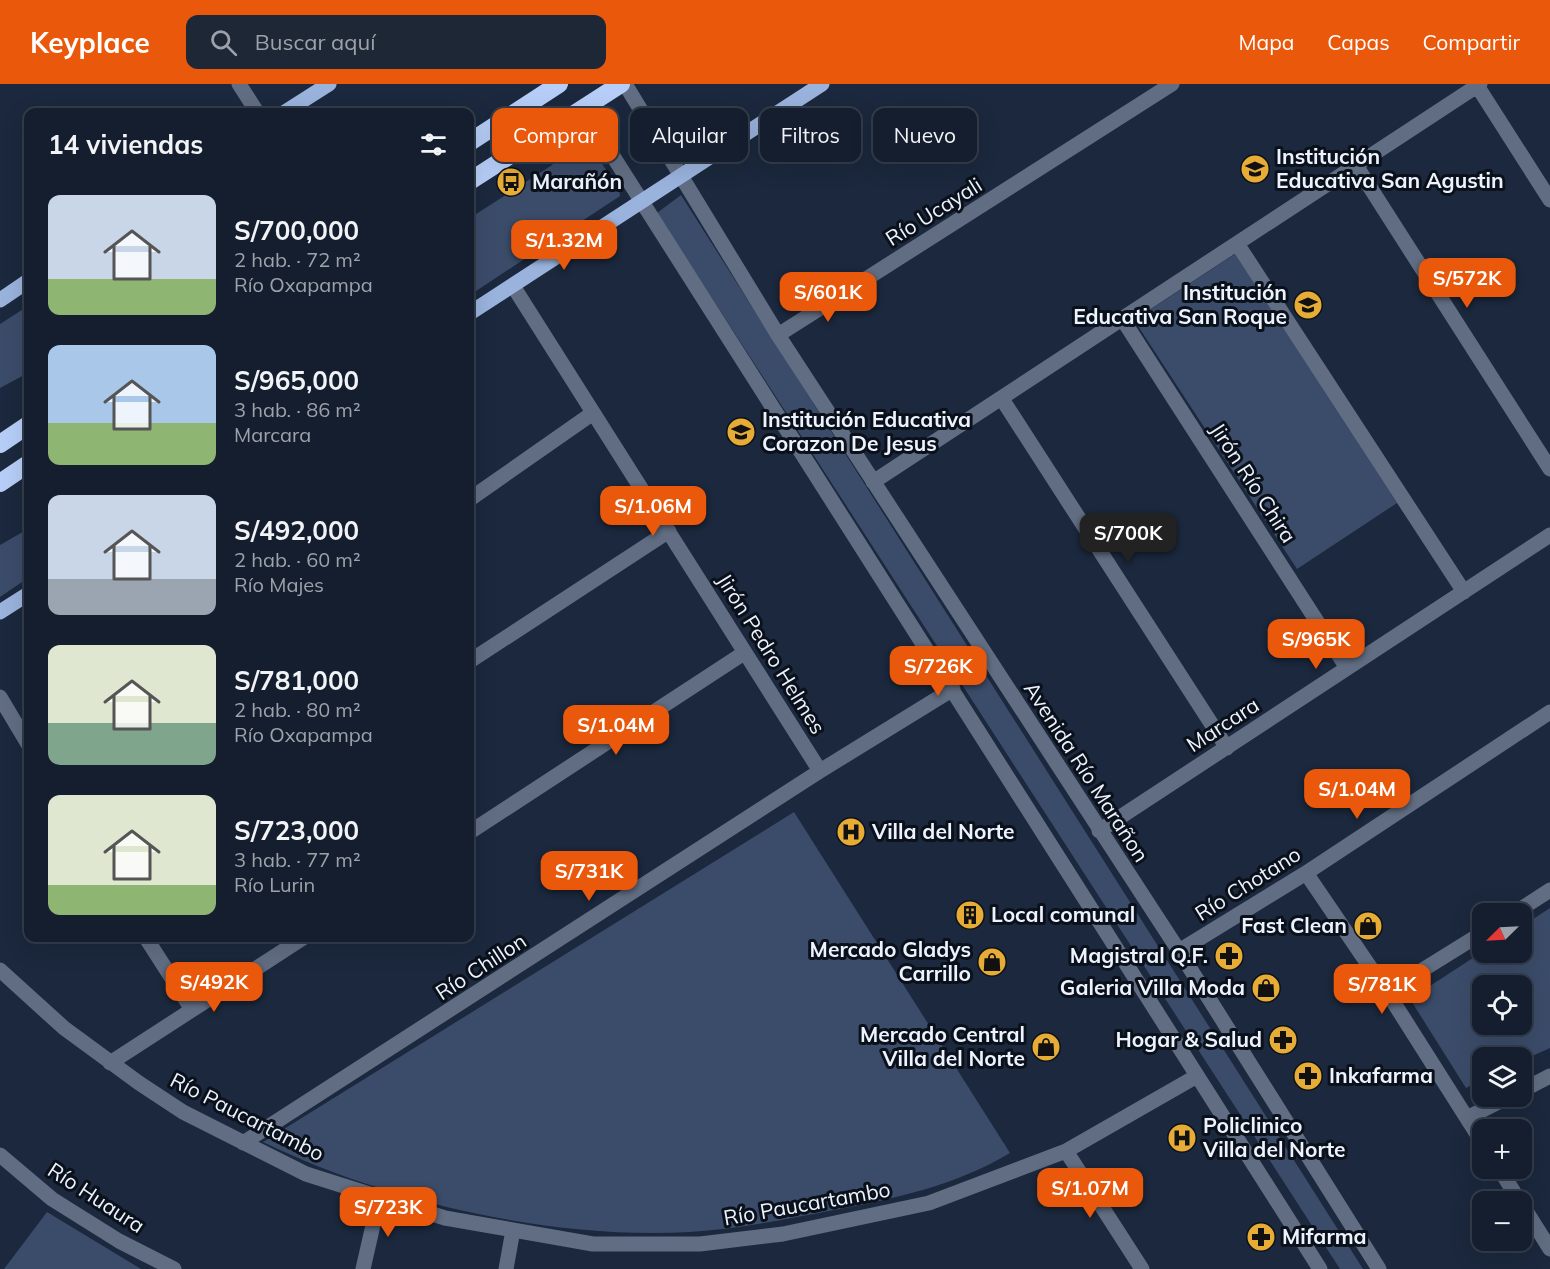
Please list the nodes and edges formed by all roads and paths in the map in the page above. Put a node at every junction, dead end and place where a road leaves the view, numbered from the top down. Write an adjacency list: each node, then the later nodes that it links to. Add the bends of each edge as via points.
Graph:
1 (239, 84): 8 (street)
2 (329, 84): 9 (main road)
3 (559, 84): 11 (highway)
4 (623, 84): 10 (highway); 15 (street, Avenida Río Marañon)
5 (822, 84): 15 (main road)
6 (1172, 84): 25 (street, Río Ucayali)
7 (1478, 85): 14 (street); 18 (street)
8 (254, 108)
9 (291, 108)
10 (585, 108)
11 (474, 139)
12 (500, 162): 16 (highway)
13 (617, 162): 17 (street)
14 (1357, 167): 19 (street); 31 (street)
15 (679, 176): 17 (main road); 25 (street, Avenida Río Marañon)
16 (474, 178)
17 (641, 200): 21 (main road); 43 (street)
18 (1550, 200)
19 (1238, 244): 24 (street); 37 (street)
20 (24, 284): 22 (main road)
21 (513, 286): 23 (main road); 27 (street, Jirón Pedro Helmes)
22 (0, 300)
23 (474, 310)
24 (1123, 320): 26 (street); 42 (street, Jirón Río Chira)
25 (778, 335): 32 (street, Avenida Río Marañon)
26 (1002, 399): 32 (street); 47 (street)
27 (592, 413): 34 (street); 35 (street, Jirón Pedro Helmes)
28 (24, 428): 29 (highway)
29 (0, 444)
30 (24, 467): 33 (highway)
31 (1550, 469)
32 (873, 482): 50 (street, Avenida Río Marañon)
33 (0, 483)
34 (474, 496)
35 (669, 531): 40 (street, Jirón Pedro Helmes); 41 (street)
36 (1550, 535): 37 (street, Marcara)
37 (1464, 591): 42 (street, Marcara)
38 (24, 597): 39 (main road)
39 (0, 612)
40 (744, 653): 48 (street, Jirón Pedro Helmes); 49 (street)
41 (474, 658)
42 (1347, 668): 47 (street, Marcara)
43 (953, 689): 48 (street, Río Chillon); 62 (street)
44 (0, 697): 46 (street)
45 (1550, 712): 51 (street, Río Chotano)
46 (24, 737)
47 (1227, 748): 50 (street, Marcara)
48 (820, 771): 68 (street, Río Chillon)
49 (474, 829)
50 (1099, 831): 57 (street, Avenida Río Marañon)
51 (1306, 873): 57 (street, Río Chotano); 59 (street)
52 (1550, 890): 53 (street)
53 (1530, 903)
54 (1472, 939): 59 (street)
55 (149, 942): 60 (street)
56 (297, 942): 60 (street)
57 (1179, 951): 81 (street, Avenida Río Marañon)
58 (0, 970): 61 (street, Río Paucartambo)
59 (1387, 992): 66 (street)
60 (191, 1008): 61 (street)
61 (110, 1063): 68 (street, Río Paucartambo, via 183,1112)
62 (1197, 1076): 69 (street, Río Paucartambo); 80 (street)
63 (1550, 1076): 64 (street)
64 (1532, 1085)
65 (1488, 1107): 66 (street)
66 (1467, 1118): 67 (street)
67 (1472, 1126)
68 (243, 1143): 71 (street, Río Paucartambo, via 306,1174)
69 (1066, 1150): 73 (street, Río Paucartambo, via 928,1203 783,1234 700,1244 593,1244); 79 (street)
70 (0, 1155): 76 (street, Río Huaura, via 52,1199 119,1241)
71 (380, 1199): 73 (street, Río Paucartambo, via 445,1218); 77 (street)
72 (1532, 1216): 74 (street)
73 (513, 1230): 78 (street)
74 (1545, 1232): 75 (street)
75 (1550, 1249)
76 (174, 1269)
77 (363, 1269)
78 (506, 1269)
79 (1142, 1269)
80 (1320, 1269)
81 (1379, 1269)

